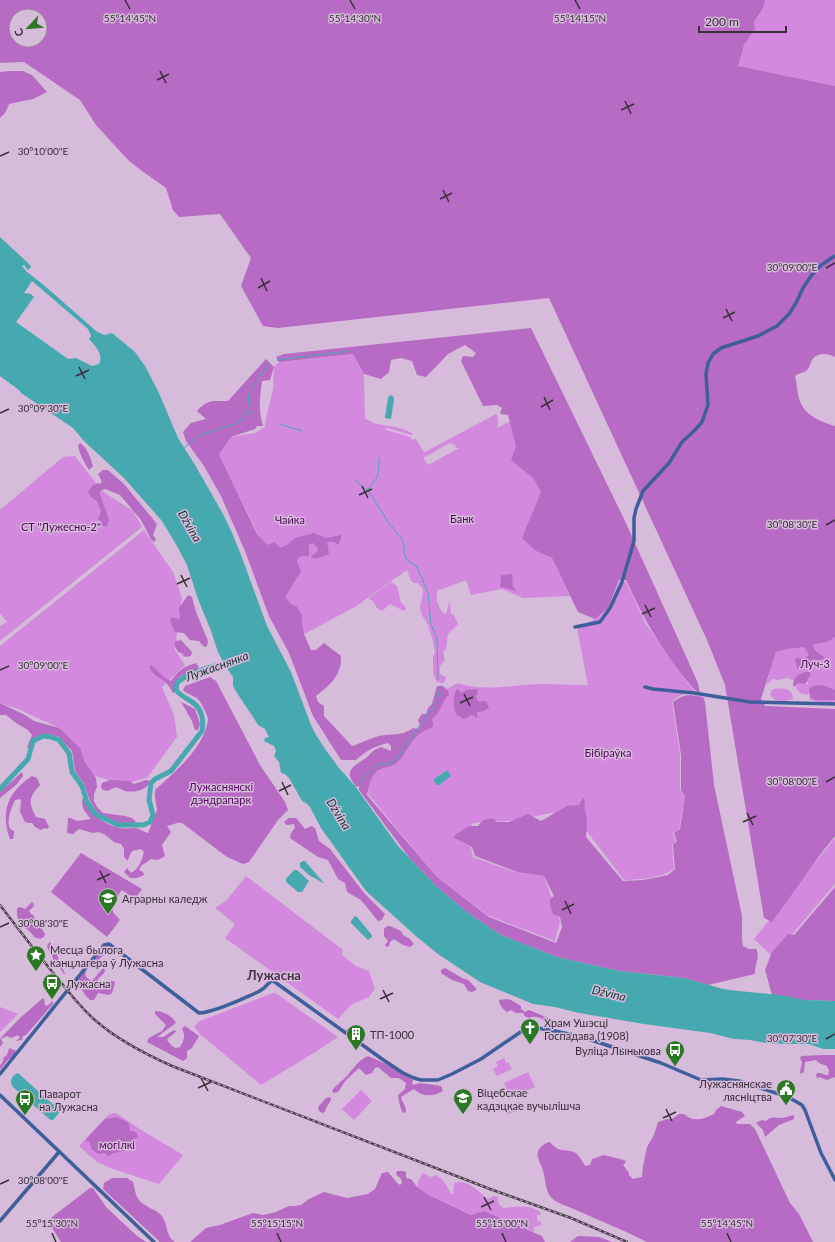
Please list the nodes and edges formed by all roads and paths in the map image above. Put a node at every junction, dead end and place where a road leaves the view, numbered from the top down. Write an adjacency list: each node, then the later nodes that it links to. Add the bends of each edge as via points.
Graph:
1 (835, 256): 2 (street, via 811,276 789,314 777,326 758,336 721,348 714,354 708,363 706,374 708,405 702,422 682,442 669,463 643,491 634,518 634,541 626,570 610,608 600,622)
2 (576, 627)
3 (645, 687): 4 (street, via 750,702)
4 (835, 704)
5 (0, 1074): 8 (street, via 104,945 109,944 199,1013 214,1010 258,992 272,980 382,1059 403,1073 421,1080 438,1080 452,1074 481,1059 522,1031 537,1028 582,1038 661,1063 701,1080 739,1081 788,1097 802,1105)
6 (0, 1095): 7 (street)
7 (60, 1152): 9 (street); 10 (street)
8 (835, 1180)
9 (0, 1221)
10 (154, 1242)

